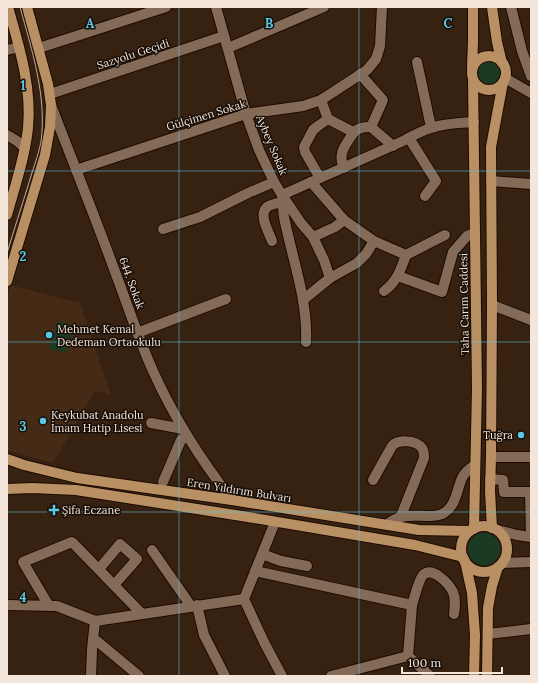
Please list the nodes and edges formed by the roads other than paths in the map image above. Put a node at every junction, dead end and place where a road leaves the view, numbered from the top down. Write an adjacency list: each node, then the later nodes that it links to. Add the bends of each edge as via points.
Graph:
1 (8, 7): 12 (main road)
2 (27, 7): 13 (main road)
3 (166, 7): 13 (street)
4 (216, 7): 11 (street, Aybey Sokak)
5 (324, 7): 10 (street)
6 (382, 7): 19 (street, Gülçimen Sokak, via 379,51 373,63)
7 (473, 7): 18 (main road)
8 (492, 7): 17 (main road)
9 (511, 7): 20 (street)
10 (310, 10): 14 (street)
11 (224, 36): 14 (street, Aybey Sokak); 24 (street, Sazyolu Geçidi)
12 (19, 46): 15 (street); 36 (main road, via 29,106)
13 (39, 48): 24 (main road)
14 (228, 48): 27 (street, Aybey Sokak)
15 (7, 50)
16 (417, 62): 31 (street)
17 (502, 63): 18 (main road, via 488,56 477,61); 22 (main road, via 506,70)
18 (472, 68): 21 (main road)
19 (360, 74): 25 (street, Gülçimen Sokak); 30 (street, via 383,100)
20 (531, 76)
21 (473, 80): 22 (main road, via 478,87 485,90 494,90); 29 (main road, Taha Carım Caddesi)
22 (504, 80): 23 (street); 40 (main road, via 491,147)
23 (531, 92)
24 (50, 94): 26 (main road)
25 (321, 100): 27 (street, Gülçimen Sokak, via 303,106); 28 (street)
26 (51, 105): 38 (street, 644. Sokak); 57 (main road, via 46,155)
27 (246, 114): 38 (street, Gülçimen Sokak); 41 (street, Aybey Sokak)
28 (328, 119): 32 (street); 39 (street, via 313,130 304,147)
29 (474, 122): 31 (street); 49 (main road, Taha Carım Caddesi)
30 (371, 127): 32 (street); 35 (street)
31 (431, 128): 34 (street)
32 (353, 132): 37 (street, via 341,153)
33 (7, 135): 36 (street)
34 (409, 138): 35 (street); 44 (street, via 436,181)
35 (392, 146): 37 (street)
36 (25, 148): 46 (main road)
37 (344, 168): 39 (street)
38 (76, 170): 63 (street, 644. Sokak)
39 (320, 178): 42 (street)
40 (491, 181): 43 (street); 61 (main road)
41 (274, 182): 45 (street, Aybey Sokak); 48 (street, via 200,217)
42 (310, 182): 45 (street); 47 (street)
43 (531, 184)
44 (425, 196)
45 (282, 199): 51 (street, Aybey Sokak); 52 (street, via 265,209 263,214); 60 (street)
46 (7, 215)
47 (344, 220): 51 (street); 53 (street)
48 (163, 229)
49 (475, 233): 55 (street, via 467,236 453,252 442,292); 70 (main road, Taha Carım Caddesi)
50 (445, 235): 54 (street)
51 (313, 237): 56 (street, Aybey Sokak)
52 (272, 241)
53 (374, 241): 54 (street); 56 (street, via 357,263)
54 (406, 255): 55 (street)
55 (398, 276): 58 (street)
56 (330, 278): 60 (street)
57 (7, 281)
58 (384, 291)
59 (226, 299): 63 (street)
60 (303, 300): 64 (street)
61 (492, 305): 62 (street); 67 (main road)
62 (531, 320)
63 (137, 333): 66 (street, 644. Sokak, via 162,391)
64 (306, 342)
65 (151, 423): 66 (street)
66 (185, 432): 73 (street); 75 (street, 644. Sokak, via 206,466)
67 (491, 457): 68 (street); 71 (main road)
68 (531, 457)
69 (7, 459): 75 (main road, Eren Yıldırım Bulvarı, via 77,478)
70 (475, 465): 76 (street, via 464,474 456,497 446,512 438,516); 80 (main road, Taha Carım Caddesi)
71 (490, 479): 79 (main road); 81 (street, via 503,480 504,492 530,492)
72 (373, 480): 76 (street, via 395,443 409,442 423,449 424,458)
73 (163, 482)
74 (7, 489): 77 (main road, via 76,490)
75 (232, 500): 78 (main road, Eren Yıldırım Bulvarı)
76 (401, 516): 78 (street)
77 (275, 522): 83 (street); 84 (main road, via 415,545)
78 (387, 525): 80 (main road, Eren Yıldırım Bulvarı, via 419,530)
79 (494, 529): 80 (main road, via 483,526); 81 (street); 86 (main road, via 503,537 506,546 506,555)
80 (472, 530): 84 (main road, via 462,543)
81 (531, 537)
82 (152, 550): 95 (street)
83 (262, 554): 87 (street); 89 (street)
84 (464, 559): 86 (main road, via 472,568 480,571 490,571); 109 (main road, via 472,593)
85 (531, 562): 86 (street)
86 (500, 565): 100 (main road, via 490,595)
87 (307, 566)
88 (99, 569): 90 (street); 90 (street, via 120,544 137,559); 94 (street, via 72,542 23,562)
89 (255, 571): 91 (street); 93 (street)
90 (114, 585): 96 (street)
91 (244, 599): 95 (street); 106 (street)
92 (7, 605): 94 (street)
93 (412, 605): 97 (street, via 422,577 432,573 443,579 450,587 454,597); 102 (street)
94 (49, 606): 98 (street, via 57,606)
95 (194, 606): 96 (street); 105 (street, via 204,635)
96 (142, 614): 98 (street)
97 (454, 614)
98 (95, 621): 101 (street)
99 (531, 629): 100 (street)
100 (488, 634): 110 (main road)
101 (93, 640): 103 (street); 104 (street)
102 (408, 656): 107 (street); 108 (street)
103 (91, 676)
104 (139, 676)
105 (225, 676)
106 (282, 676)
107 (331, 676)
108 (430, 676)
109 (474, 676)
110 (488, 676)

